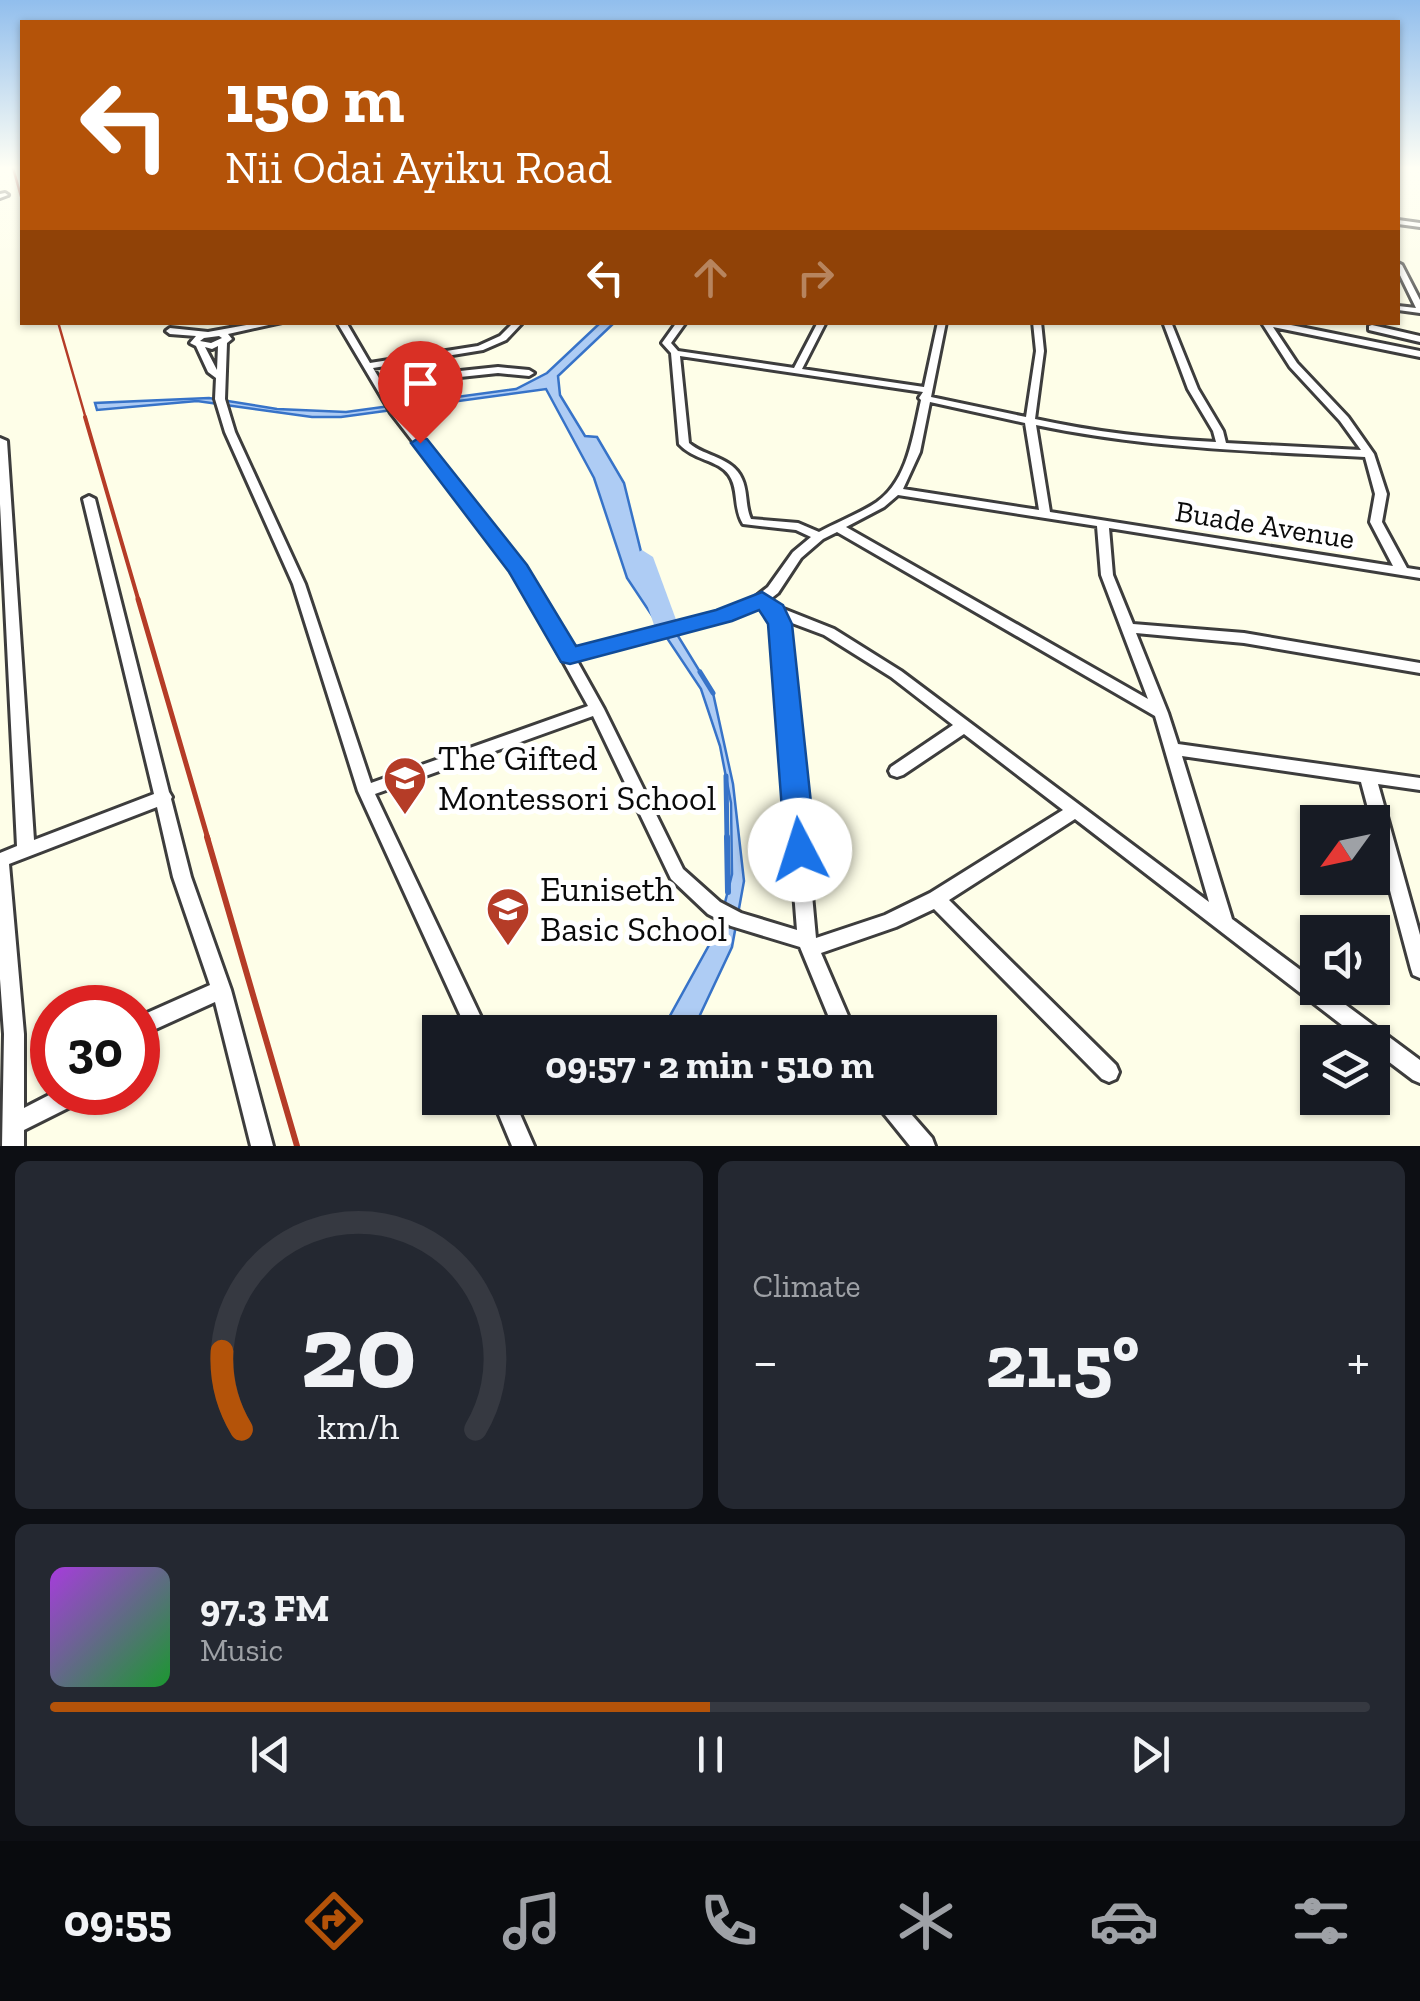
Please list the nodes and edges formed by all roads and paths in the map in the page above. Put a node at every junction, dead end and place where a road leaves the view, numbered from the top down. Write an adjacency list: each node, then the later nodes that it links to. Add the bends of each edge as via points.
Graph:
1 (1400, 269): 2 (street)
2 (1420, 310)
3 (266, 325): 16 (street)
4 (342, 325): 22 (street)
5 (515, 325): 18 (street)
6 (679, 325): 20 (street, via 667,339)
7 (820, 325): 24 (street)
8 (941, 325): 28 (street)
9 (1036, 325): 29 (street, via 1040,351)
10 (1168, 325): 31 (street)
11 (1267, 325): 32 (street)
12 (1276, 325): 21 (street)
13 (167, 327): 15 (street); 19 (street)
14 (1372, 328): 17 (street)
15 (208, 334): 16 (street); 19 (street)
16 (224, 338): 19 (street); 27 (street)
17 (1420, 338)
18 (493, 344): 22 (street); 23 (street)
19 (197, 345): 27 (street)
20 (675, 352): 24 (street); 38 (street, via 684,444 733,472 748,522)
21 (1420, 354)
22 (368, 366): 44 (street, via 391,408 519,570)
23 (493, 370): 25 (street); 26 (street)
24 (797, 370): 28 (street)
25 (529, 372)
26 (460, 374)
27 (220, 376): 53 (street, via 221,402 299,584)
28 (925, 394): 29 (street); 33 (street, via 915,452)
29 (1030, 422): 31 (street); 35 (street)
30 (2, 440): 39 (street)
31 (1222, 446): 32 (street)
32 (1369, 454): 40 (street, via 1381,494 1376,522)
33 (896, 491): 35 (street, Buade Avenue); 37 (street)
34 (89, 499): 54 (street)
35 (1046, 514): 36 (street, Buade Avenue)
36 (1103, 525): 40 (street, Buade Avenue); 43 (street, via 1108,575)
37 (837, 526): 38 (street); 47 (street)
38 (819, 536): 42 (street, via 798,555)
39 (4, 551): 56 (street)
40 (1402, 571): 41 (street, Buade Avenue)
41 (1420, 574)
42 (768, 605): 44 (street); 48 (street, via 863,651); 60 (street, via 780,624)
43 (1130, 628): 45 (street, via 1244,638); 47 (street)
44 (570, 656): 46 (street)
45 (1420, 668)
46 (597, 708): 53 (street); 60 (street, via 677,874 694,894 737,920)
47 (1161, 713): 49 (street)
48 (965, 725): 50 (street); 55 (street)
49 (1173, 749): 51 (street); 59 (street)
50 (896, 771)
51 (1368, 777): 52 (street); 61 (street)
52 (1420, 784)
53 (366, 791): 63 (street)
54 (164, 797): 56 (street); 62 (street, via 182,878)
55 (1076, 810): 58 (street); 59 (street)
56 (26, 850): 57 (street)
57 (0, 860): 71 (street, via 14,1034)
58 (936, 899): 60 (street, via 890,921); 66 (street)
59 (1224, 924): 67 (street)
60 (808, 945): 64 (street)
61 (1420, 969)
62 (220, 990): 65 (street); 72 (street)
63 (470, 1015)
64 (838, 1015)
65 (160, 1018)
66 (1108, 1072)
67 (1420, 1073)
68 (43, 1115): 71 (street)
69 (510, 1115): 73 (street)
70 (898, 1115): 74 (street)
71 (12, 1135)
72 (262, 1146)
73 (522, 1146)
74 (924, 1146)

